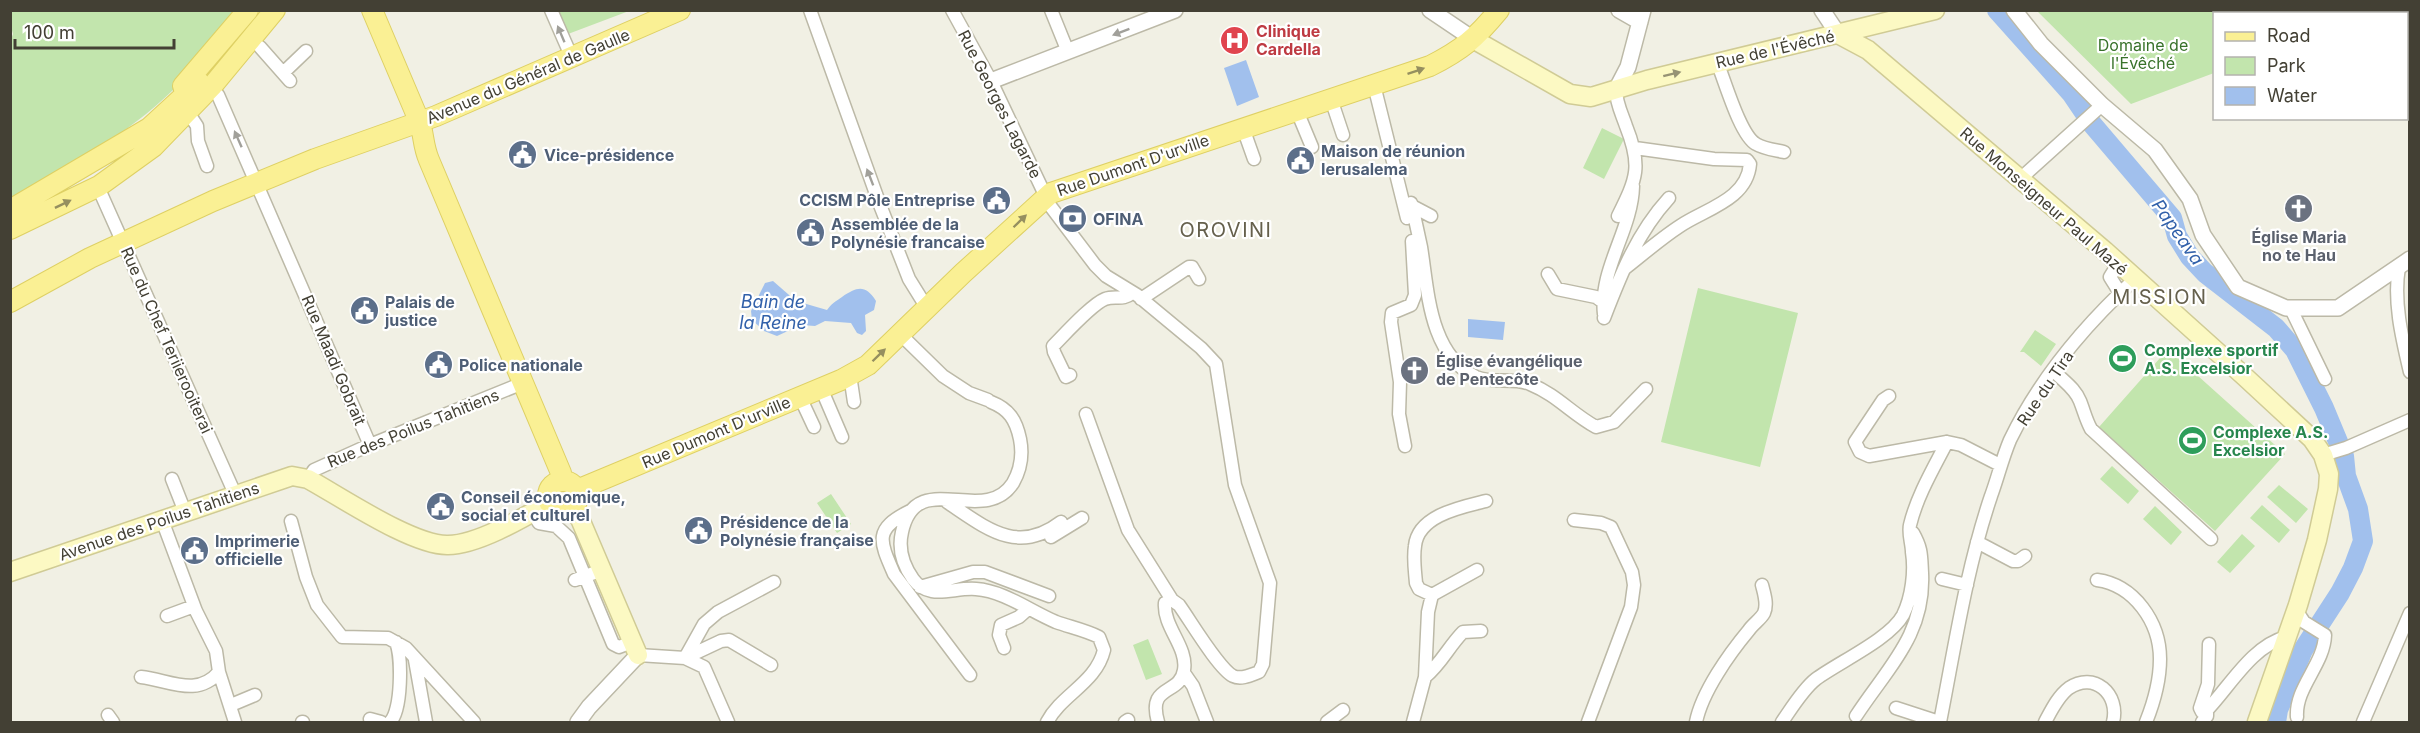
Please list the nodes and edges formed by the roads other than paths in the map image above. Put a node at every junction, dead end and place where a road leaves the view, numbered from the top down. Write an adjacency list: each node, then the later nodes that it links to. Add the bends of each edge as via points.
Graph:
1 (248, 10): 43 (main road, via 189,80)
2 (258, 10): 43 (main road, via 196,85 149,128)
3 (275, 10): 39 (main road, via 213,85)
4 (289, 10): 23 (main road)
5 (362, 10): 36 (main road)
6 (372, 10): 36 (main road)
7 (551, 10): 26 (street, one-way to 7)
8 (680, 10): 26 (main road, Avenue du Général de Gaulle)
9 (810, 10): 68 (street, one-way to 9, via 909,279)
10 (952, 10): 28 (street, Rue Georges Lagarde)
11 (1051, 10): 25 (street)
12 (1175, 10): 25 (street, one-way to 25)
13 (1430, 10): 22 (street)
14 (1499, 10): 22 (main road, Rue Dumont D'urville)
15 (1619, 10): 20 (street)
16 (1822, 10): 21 (street)
17 (1935, 10): 19 (main road, Rue de l'Évêché)
18 (2014, 10): 33 (street)
19 (1916, 13): 21 (main road, Rue de l'Évêché)
20 (1641, 16): 30 (street, via 1628,67)
21 (1838, 34): 27 (main road, Rue de l'Évêché); 46 (main road, Rue Monseigneur Paul Mazé, via 1868,50)
22 (1473, 39): 29 (main road, Rue Dumont D'urville, one-way to 22, via 1430,66); 30 (main road, Rue de l'Évêché, via 1570,94 1591,97)
23 (260, 47): 24 (street, via 287,77); 31 (main road)
24 (306, 51)
25 (1068, 52): 28 (street)
26 (572, 58): 36 (main road, Avenue du Général de Gaulle)
27 (1718, 62): 30 (main road, Rue de l'Évêché, one-way to 27); 42 (street, via 1750,140 1757,146)
28 (992, 81): 50 (street, Rue Georges Lagarde)
29 (1377, 84): 32 (main road, Rue Dumont D'urville); 52 (street); 88 (street, via 1415,273 1411,305 1392,313 1391,322 1401,382)
30 (1616, 90): 41 (street, via 1616,100)
31 (218, 95): 35 (main road); 47 (street, Rue Maadi Gobrait, one-way to 31)
32 (1331, 99): 34 (main road, Rue Dumont D'urville); 38 (street)
33 (2098, 109): 46 (street); 69 (street, via 2156,150 2190,200 2203,235 2238,287)
34 (1297, 111): 37 (main road, Rue Dumont D'urville); 40 (street)
35 (191, 117): 39 (main road); 45 (street)
36 (414, 125): 47 (main road, Avenue du Général de Gaulle); 76 (main road, via 413,139 422,144)
37 (1243, 128): 44 (street); 50 (main road, Rue Dumont D'urville)
38 (1343, 135)
39 (153, 147): 48 (main road)
40 (1312, 147)
41 (1635, 148): 49 (street); 59 (street, via 1747,160 1750,164 1741,187 1726,201 1678,227)
42 (1784, 152)
43 (108, 153): 53 (main road)
44 (1254, 159)
45 (207, 166)
46 (2020, 179): 58 (main road, Rue Monseigneur Paul Mazé)
47 (257, 183): 57 (main road, Avenue du Général de Gaulle); 87 (street, Rue Maadi Gobrait)
48 (98, 186): 56 (main road, one-way to 48); 57 (street, Rue du Chef Teriierooiterai)
49 (1633, 186): 55 (street); 67 (street, via 1633,202 1608,273)
50 (1047, 197): 65 (street, Rue Georges Lagarde, via 1095,265); 68 (main road, Rue Dumont D'urville, one-way to 50)
51 (1670, 198): 59 (street, via 1647,224)
52 (1412, 206): 54 (street); 78 (street, via 1433,319 1446,350 1462,368 1478,378 1528,383 1555,396 1596,427 1614,422)
53 (10, 210)
54 (1431, 216)
55 (1618, 216)
56 (10, 229)
57 (124, 243): 66 (main road, Avenue du Général de Gaulle); 94 (street, Rue du Chef Teriierooiterai)
58 (2118, 264): 63 (main road, Rue Monseigneur Paul Mazé); 64 (street, via 2110,277)
59 (1624, 269): 67 (street, via 1604,318)
60 (2404, 270): 69 (street, via 2338,308); 72 (street, via 2401,331)
61 (1548, 274): 67 (street, via 1557,290 1596,297)
62 (1199, 279): 65 (street, via 1189,267)
63 (2135, 279): 64 (street, Rue du Tira); 89 (main road, Rue Monseigneur Paul Mazé)
64 (2120, 293): 71 (street, Rue du Tira)
65 (1137, 296): 74 (street, via 1102,300 1053,346 1066,377); 121 (street, Rue Georges Lagarde, via 1216,364 1235,485 1270,583 1259,672 1244,678 1232,676 1179,604)
66 (10, 302)
67 (1603, 302)
68 (927, 308): 70 (main road, Rue Dumont D'urville)
69 (2290, 309): 75 (street)
70 (900, 334): 73 (main road, Rue Dumont D'urville, one-way to 70, via 868,365); 95 (street, via 943,376 969,393 1008,410 1018,432 1022,449 1017,476 1004,494 986,501)
71 (2054, 371): 90 (street, Rue du Tira, via 2026,410); 107 (street, via 2072,387 2091,429)
72 (2409, 372)
73 (850, 375): 77 (main road, Rue Dumont D'urville); 81 (street)
74 (1070, 375)
75 (2325, 379)
76 (523, 383): 87 (street, Rue des Poilus Tahitiens); 93 (main road)
77 (821, 388): 80 (main road, Rue Dumont D'urville); 85 (street)
78 (1646, 389)
79 (1889, 396): 86 (street, via 1855,442 1860,452 1869,456)
80 (800, 397): 84 (street); 93 (main road, Rue Dumont D'urville)
81 (854, 402)
82 (1086, 414): 121 (street, via 1128,530)
83 (2409, 420): 89 (street)
84 (814, 427)
85 (842, 437)
86 (1947, 442): 90 (street); 105 (street, via 1927,479)
87 (370, 445): 92 (street, Rue des Poilus Tahitiens, via 314,470)
88 (1405, 446)
89 (2327, 454): 126 (main road, Rue Monseigneur Paul Mazé, via 2328,489)
90 (2000, 465): 108 (street, Rue du Tira)
91 (172, 479): 99 (street)
92 (308, 479): 94 (main road, Avenue des Poilus Tahitiens, via 292,476); 97 (main road, via 415,538 439,545 461,544)
93 (570, 493): 97 (main road, via 553,484); 112 (main road, via 580,519)
94 (235, 494): 99 (main road, Avenue des Poilus Tahitiens)
95 (941, 498): 98 (street, via 922,502); 106 (street, via 1006,536)
96 (1486, 501): 119 (street, via 1441,514 1427,523 1414,543 1416,583)
97 (541, 508): 112 (street, via 539,523 565,532)
98 (910, 511): 118 (street, via 904,521 900,547 908,570); 137 (street, via 885,528 887,559 894,574)
99 (185, 512): 101 (main road, Avenue des Poilus Tahitiens)
100 (1082, 518): 106 (street, via 1052,537)
101 (162, 520): 111 (main road, Avenue des Poilus Tahitiens); 122 (street)
102 (291, 520): 128 (street, via 306,577 328,622 342,637 388,638)
103 (1574, 520): 158 (street, via 1611,527 1634,585 1631,607)
104 (1061, 522): 106 (street)
105 (1909, 527): 145 (street, via 1922,550 1919,616 1912,634); 160 (street, via 1912,573 1902,616 1875,642 1813,681)
106 (1035, 537)
107 (2211, 539)
108 (1977, 542): 109 (street, via 2013,561); 117 (street, Rue du Tira)
109 (2025, 556)
110 (1477, 570): 119 (street)
111 (10, 572)
112 (587, 575): 131 (main road)
113 (1942, 579): 117 (street)
114 (2097, 580): 164 (street, via 2113,582 2128,591 2152,624 2160,672)
115 (774, 582): 132 (street, via 718,612 704,624)
116 (1762, 585): 159 (street, via 1764,613 1722,667)
117 (1967, 585): 161 (street, Rue du Tira)
118 (920, 587): 120 (street, via 985,572); 123 (street, via 934,592 990,591)
119 (1432, 595): 139 (street)
120 (1050, 596)
121 (1172, 600): 136 (street, via 1165,603 1164,611 1183,659)
122 (194, 606): 125 (street); 135 (street, via 216,651)
123 (1028, 609): 130 (street, via 1001,625 999,635); 153 (street, via 1099,637 1104,650 1098,668 1057,707)
124 (2409, 613): 167 (street)
125 (167, 616)
126 (2291, 624): 144 (street, via 2249,662); 146 (street, via 2304,622 2325,635 2325,646 2296,706); 166 (main road, Rue Monseigneur Paul Mazé)
127 (1481, 631): 139 (street, via 1463,632)
128 (396, 642): 133 (street); 148 (street, via 399,696 395,718)
129 (2210, 644): 144 (street, via 2208,684 2200,708 2202,712)
130 (1004, 648)
131 (635, 649): 132 (street); 151 (street)
132 (685, 658): 134 (street, via 729,640); 152 (street, via 704,667)
133 (415, 659): 149 (street); 150 (street)
134 (771, 665)
135 (219, 672): 138 (street, via 207,682 189,687); 141 (street)
136 (1184, 673): 154 (street, via 1156,700); 155 (street)
137 (970, 675)
138 (141, 677)
139 (1425, 677): 157 (street)
140 (255, 695): 141 (street)
141 (231, 705): 147 (street)
142 (1896, 708): 161 (street)
143 (1342, 710): 156 (street)
144 (2207, 710): 165 (street)
145 (1856, 716)
146 (2297, 717)
147 (236, 723)
148 (390, 723)
149 (426, 723)
150 (474, 723)
151 (578, 723)
152 (728, 723)
153 (1047, 723)
154 (1158, 723)
155 (1207, 723)
156 (1327, 723)
157 (1413, 723)
158 (1588, 723)
159 (1696, 723)
160 (1782, 723)
161 (1940, 723)
162 (2045, 723): 163 (street, via 2068,689 2085,683 2104,688 2110,694 2116,710)
163 (2113, 723)
164 (2146, 723)
165 (2202, 723)
166 (2257, 723)
167 (2363, 723)

